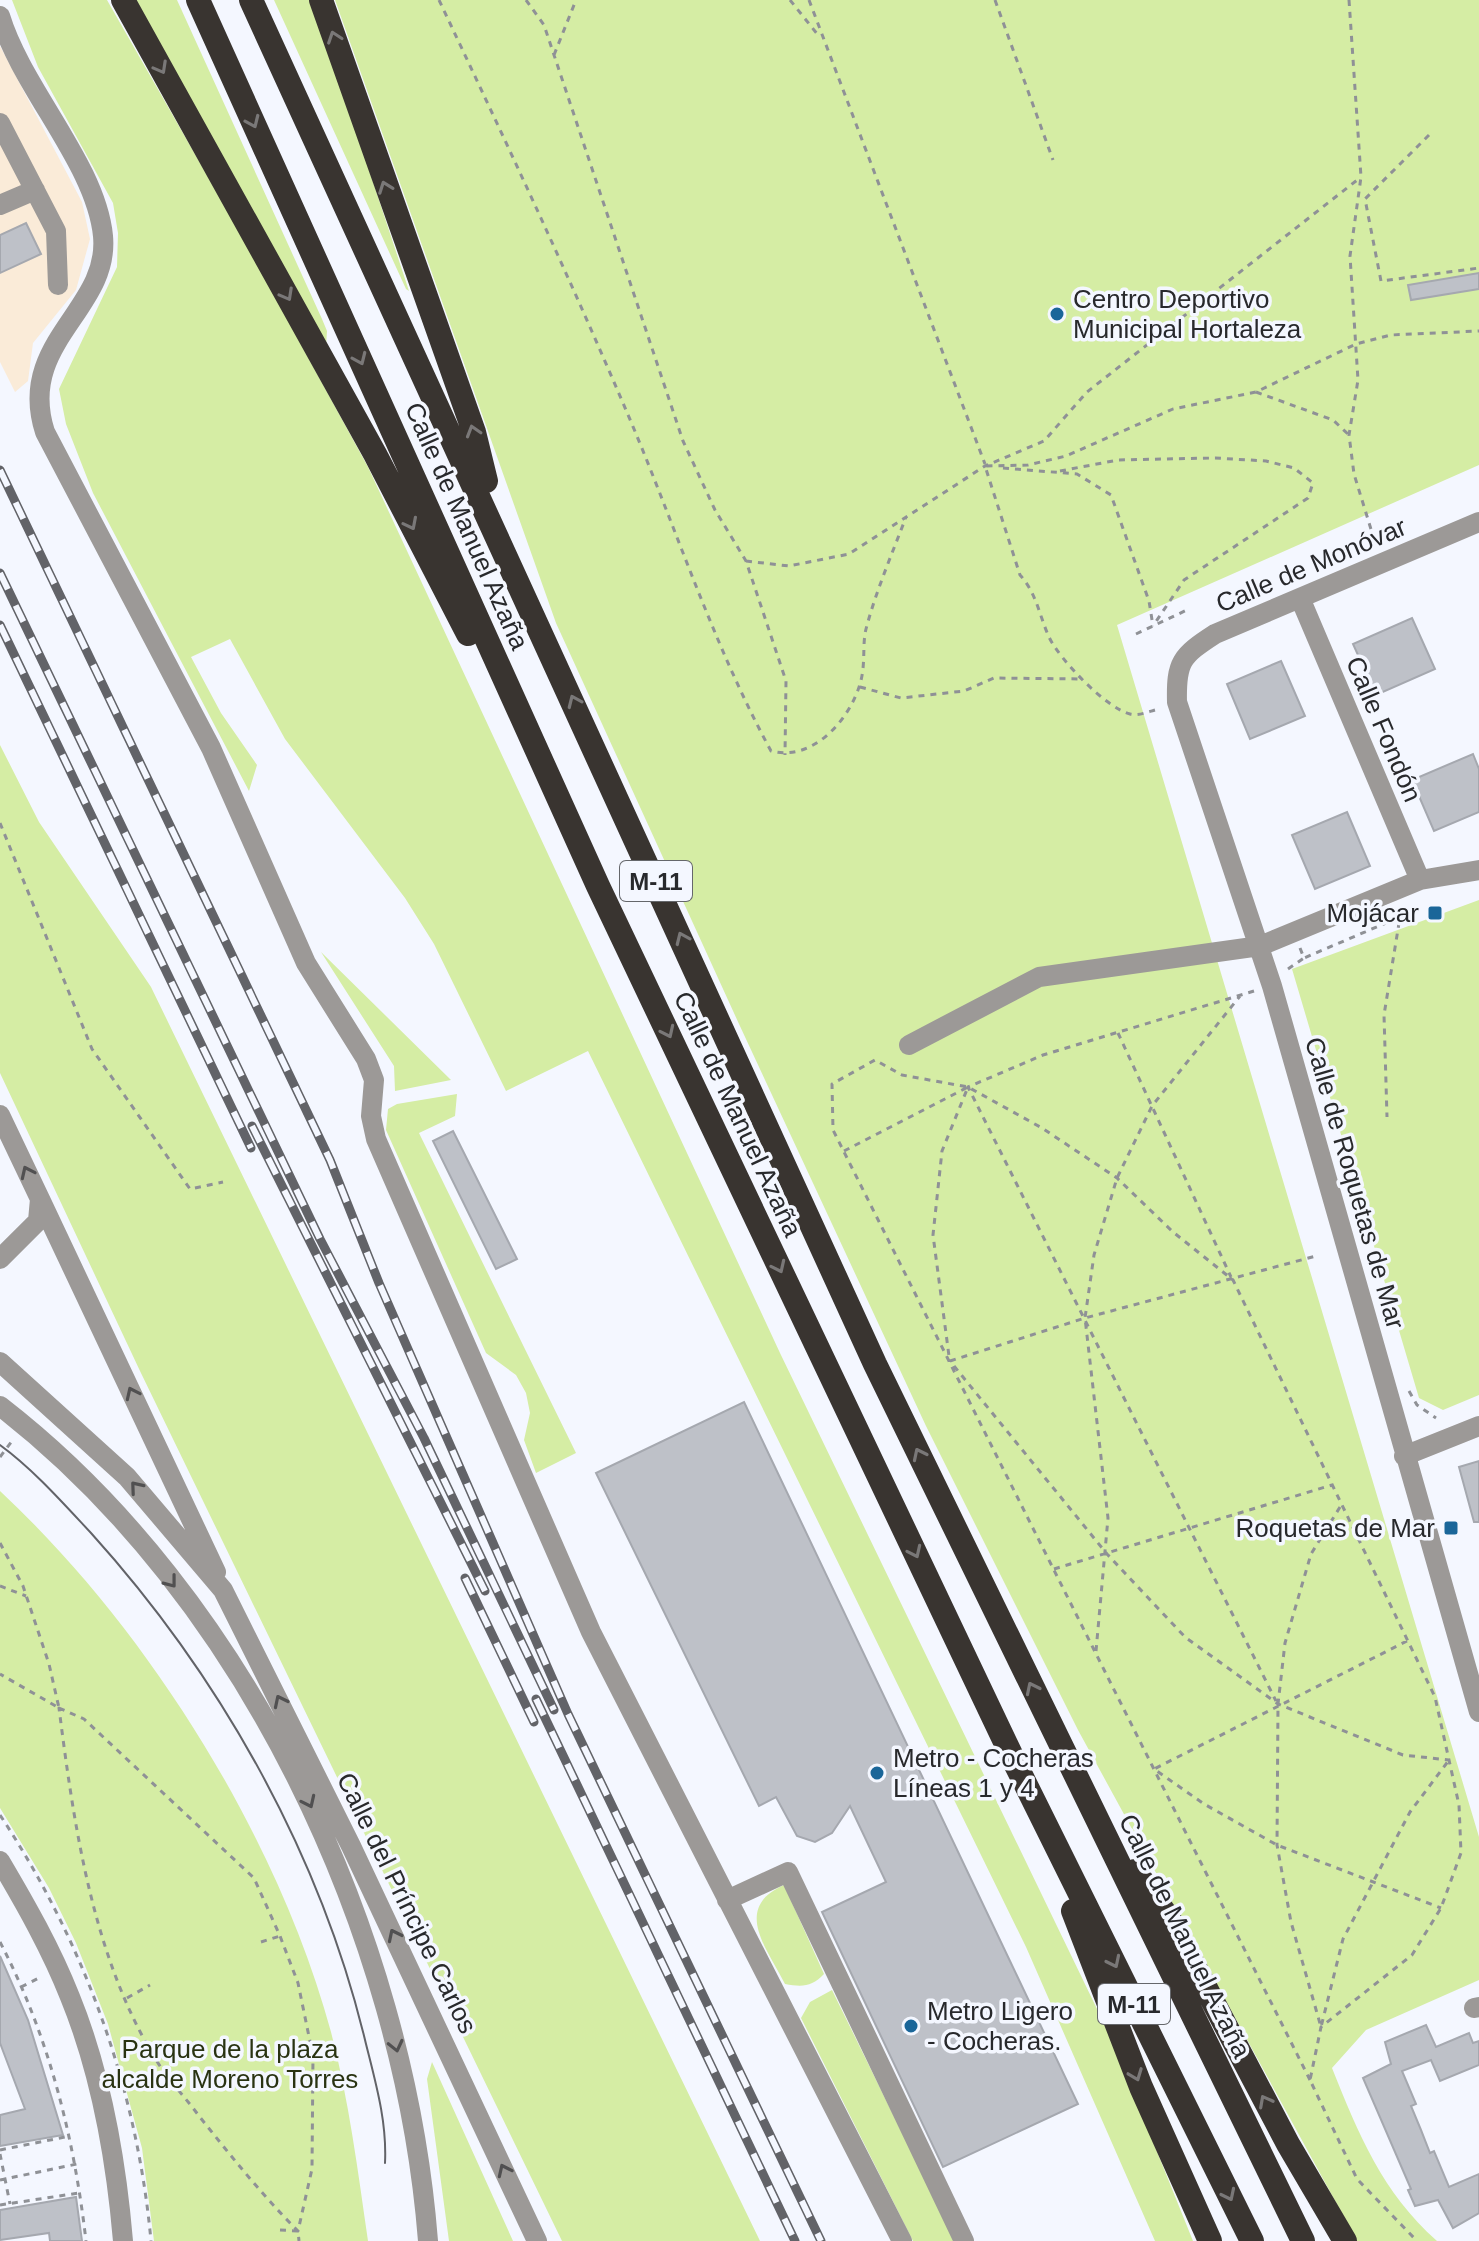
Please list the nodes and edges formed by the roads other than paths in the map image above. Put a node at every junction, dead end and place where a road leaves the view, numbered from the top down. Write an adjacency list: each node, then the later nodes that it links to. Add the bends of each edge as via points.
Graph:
1 (123, 0): 16 (highway, one-way to 16, via 375,454)
2 (198, 0): 16 (highway, Calle de Manuel Azaña / M-11, one-way to 16)
3 (251, 0): 11 (highway, Calle de Manuel Azaña / M-11)
4 (321, 0): 11 (highway, one-way to 4, via 474,432)
5 (0, 16): 31 (street, via 21,70 89,190 104,239 93,281 40,377 39,413 45,432 211,748 306,963 366,1059 374,1080 371,1116 376,1139 591,1632)
6 (0, 123): 7 (street)
7 (35, 190): 8 (street); 9 (street, via 56,231)
8 (0, 205)
9 (58, 285)
10 (1479, 522): 12 (street, Calle de Monóvar)
11 (498, 534): 29 (highway, Calle de Manuel Azaña / M-11, one-way to 11, via 875,1364)
12 (1300, 598): 13 (street, Calle de Monóvar, via 1215,634 1188,651); 15 (street, Calle Fondón)
13 (1176, 671): 17 (street, Calle de Roquetas de Mar, via 1177,702)
14 (1479, 870): 15 (street)
15 (1420, 880): 17 (street)
16 (598, 886): 28 (highway, Calle de Manuel Azaña / M-11, one-way to 28)
17 (1260, 946): 18 (street, via 1039,977); 25 (street, Calle de Roquetas de Mar)
18 (909, 1045)
19 (0, 1115): 20 (street, Calle del Príncipe Carlos, one-way to 19)
20 (40, 1199): 21 (street, via 38,1221); 26 (street, Calle del Príncipe Carlos, one-way to 20)
21 (0, 1259)
22 (0, 1362): 26 (street, Calle del Príncipe Carlos, one-way to 22, via 127,1477)
23 (0, 1406): 34 (street, Calle del Príncipe Carlos, one-way to 34, via 136,1536 248,1692 305,1794 366,1939 395,2039)
24 (1479, 1426): 25 (street)
25 (1404, 1456): 27 (street, Calle de Roquetas de Mar)
26 (223, 1590): 35 (street, Calle del Príncipe Carlos, one-way to 26, via 351,1846)
27 (1479, 1712)
28 (1017, 1767): 32 (highway, one-way to 32, via 1141,2087); 38 (highway, Calle de Manuel Azaña / M-11, one-way to 38)
29 (1088, 1803): 39 (highway, Calle de Manuel Azaña / M-11); 40 (highway, one-way to 29, via 1170,1920)
30 (0, 1861): 33 (street, via 71,1998 117,2166)
31 (727, 1900): 36 (street); 37 (street, via 788,1872)
32 (1207, 2236)
33 (123, 2241)
34 (428, 2241)
35 (537, 2241)
36 (902, 2241)
37 (964, 2241)
38 (1252, 2241)
39 (1303, 2241)
40 (1345, 2241)

